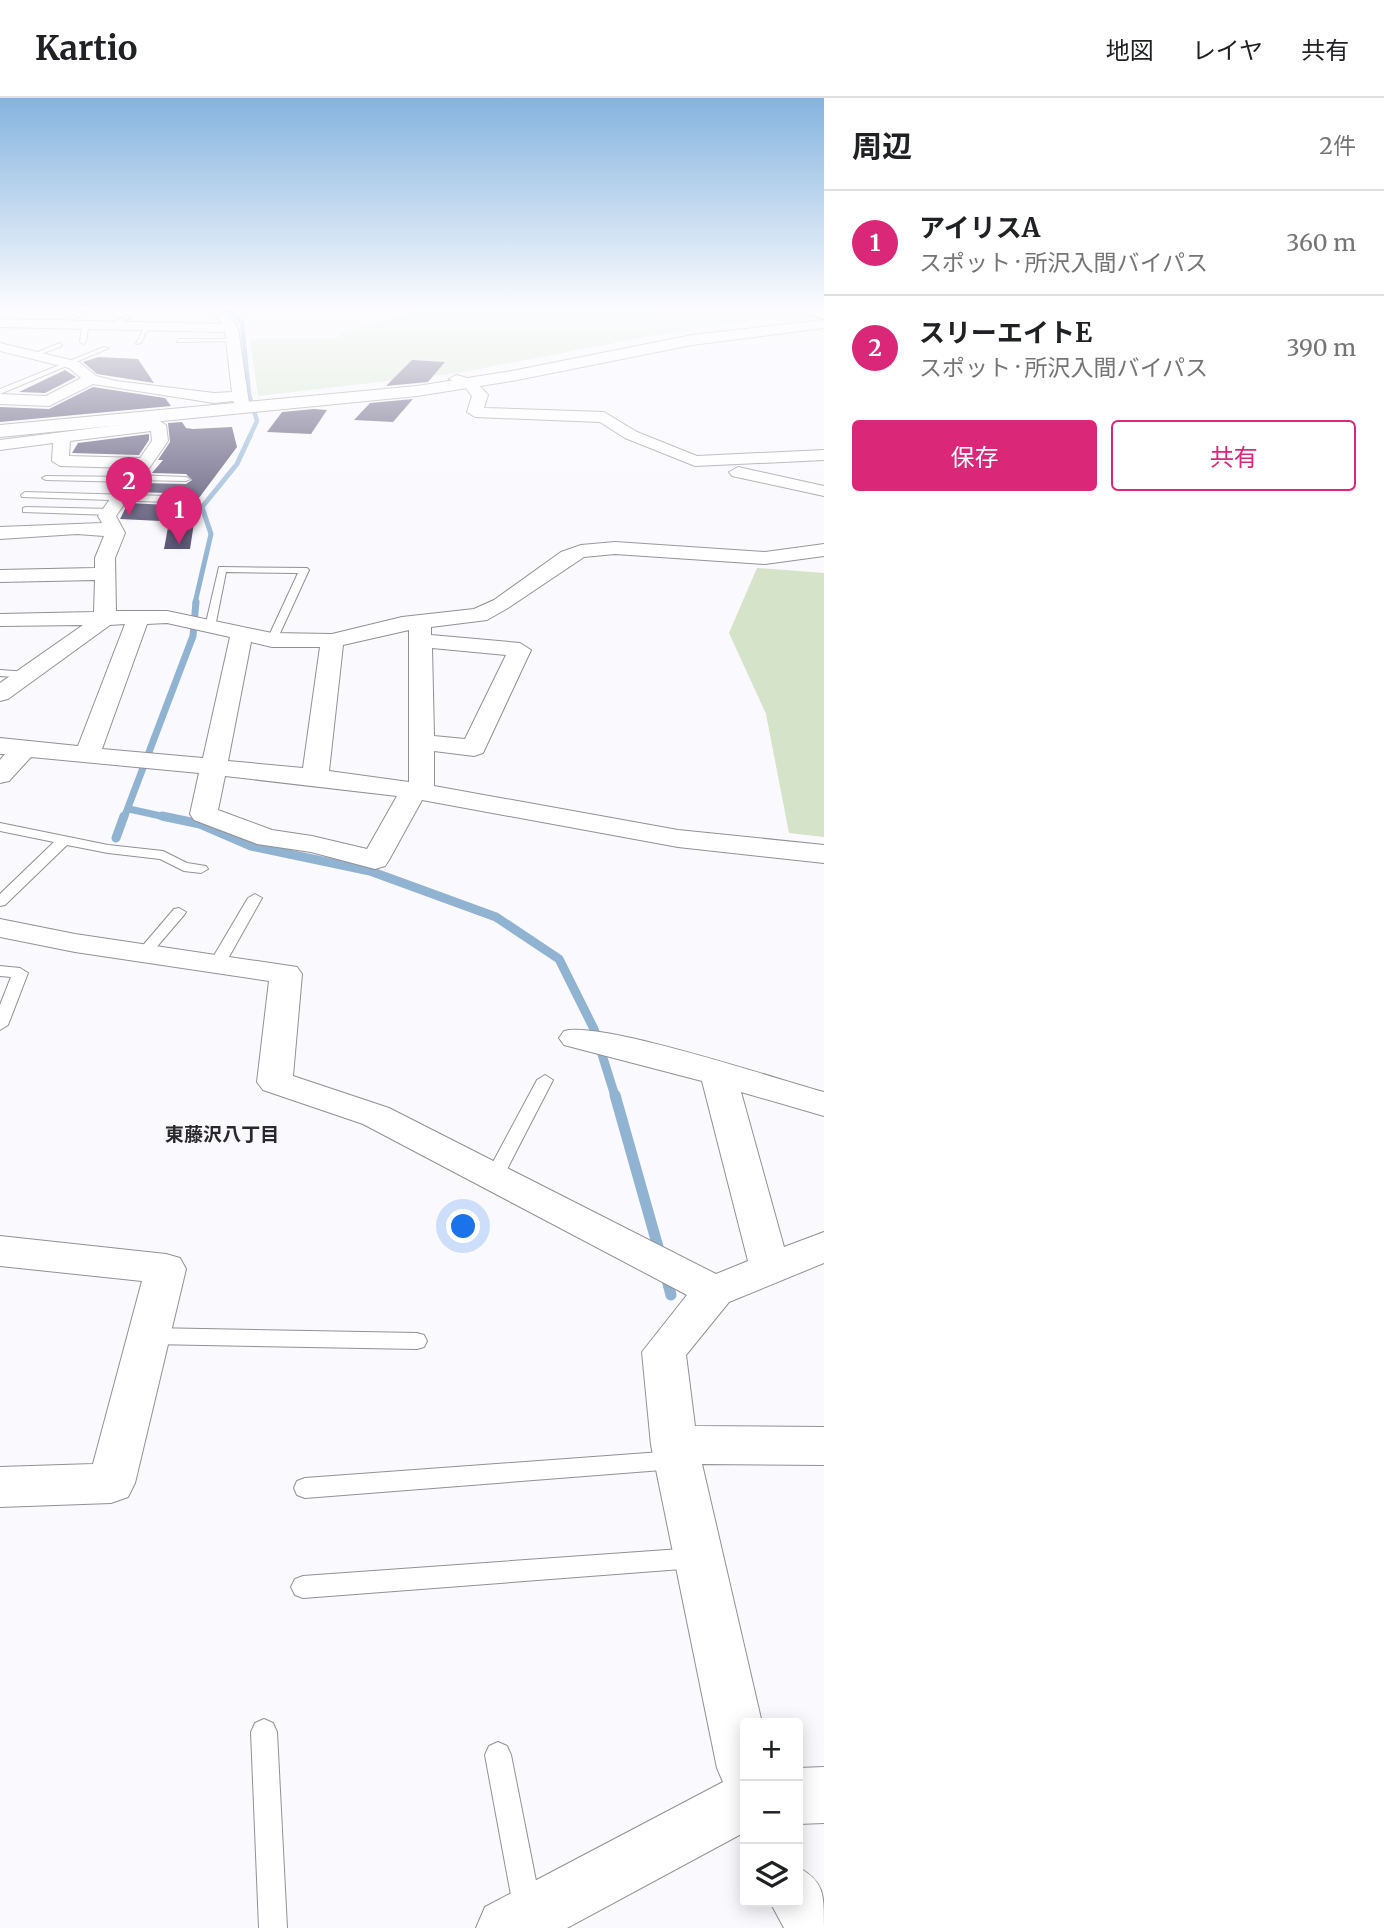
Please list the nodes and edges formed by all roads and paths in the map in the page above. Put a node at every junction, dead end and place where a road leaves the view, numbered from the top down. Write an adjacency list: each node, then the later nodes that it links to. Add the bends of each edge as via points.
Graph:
1 (60, 395): 6 (street, via 49,401)
2 (194, 395): 7 (street)
3 (244, 395): 7 (street)
4 (321, 395): 7 (highway)
5 (480, 395): 14 (street, via 475,412 604,417 631,435)
6 (0, 399)
7 (246, 403): 8 (highway); 9 (highway)
8 (0, 425)
9 (95, 426): 10 (highway); 11 (street); 15 (street, via 158,425 160,441)
10 (0, 430)
11 (62, 437): 12 (street); 15 (street, via 60,461)
12 (0, 445)
13 (824, 455): 14 (street)
14 (695, 461): 18 (street, via 711,469 762,475)
15 (138, 474): 16 (lane); 17 (lane); 21 (street)
16 (46, 478)
17 (186, 479)
18 (824, 491)
19 (25, 495): 21 (lane)
20 (168, 499): 21 (lane)
21 (116, 509): 22 (lane); 23 (street); 27 (street, via 115,533 105,558)
22 (26, 510)
23 (4, 538)
24 (824, 550): 31 (street, via 765,558 615,548 581,551 489,611)
25 (0, 576): 27 (street)
26 (78, 596): 27 (street)
27 (104, 596): 28 (street); 29 (street); 36 (street, via 99,624)
28 (139, 616): 30 (street); 41 (street)
29 (0, 620)
30 (207, 626): 32 (street); 33 (lane, via 222,569 304,570)
31 (420, 631): 34 (street); 39 (street); 39 (street, via 520,650 474,748)
32 (242, 634): 33 (street); 42 (street)
33 (272, 640): 34 (street)
34 (332, 641): 44 (street)
35 (0, 673): 36 (lane)
36 (29, 675): 37 (street); 38 (street)
37 (0, 694)
38 (0, 731)
39 (420, 742): 45 (street, via 422,785)
40 (12, 748): 41 (street); 43 (street)
41 (87, 756): 42 (street)
42 (213, 769): 44 (street); 45 (street, via 204,814 267,838 375,860)
43 (0, 775)
44 (315, 780): 45 (street)
45 (416, 792): 48 (street, via 673,840)
46 (0, 827): 47 (lane)
47 (65, 839): 49 (lane, via 163,855 184,867); 51 (lane)
48 (824, 854)
49 (201, 869)
50 (255, 898): 55 (lane)
51 (0, 901)
52 (179, 912): 54 (lane)
53 (0, 928): 54 (street)
54 (144, 953): 55 (street)
55 (217, 964): 62 (street, via 286,974 275,1082 376,1116)
56 (0, 971): 57 (lane, via 20,973)
57 (0, 1025)
58 (576, 1038): 59 (street)
59 (718, 1074): 61 (street); 65 (street)
60 (545, 1080): 62 (lane)
61 (824, 1104)
62 (494, 1177): 66 (street)
63 (824, 1247): 65 (street)
64 (0, 1251): 67 (street, via 166,1269)
65 (770, 1269): 66 (street)
66 (714, 1291): 70 (street, via 664,1352)
67 (150, 1336): 68 (lane); 71 (street, via 111,1483)
68 (417, 1340)
69 (824, 1446): 70 (street)
70 (676, 1452): 72 (lane); 73 (street)
71 (0, 1487)
72 (305, 1488)
73 (699, 1558): 74 (lane); 76 (street)
74 (303, 1587)
75 (264, 1732): 83 (lane)
76 (740, 1745)
77 (498, 1755): 82 (lane)
78 (824, 1795): 79 (street)
79 (803, 1796)
80 (740, 1804): 82 (street)
81 (803, 1904): 84 (street)
82 (517, 1922)
83 (273, 1928)
84 (819, 1928)

